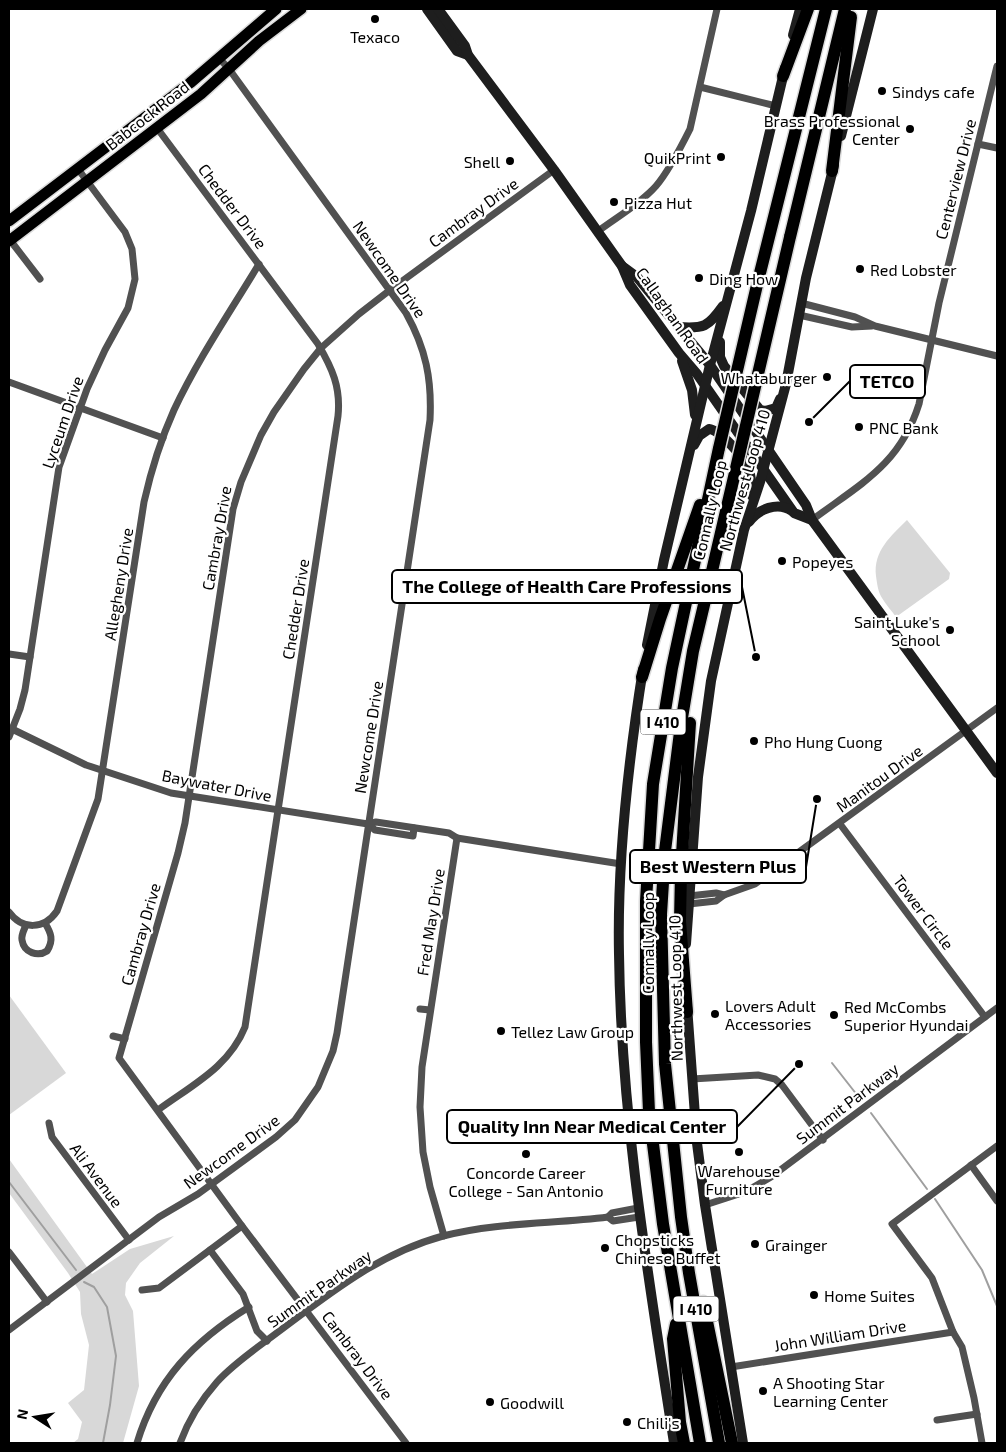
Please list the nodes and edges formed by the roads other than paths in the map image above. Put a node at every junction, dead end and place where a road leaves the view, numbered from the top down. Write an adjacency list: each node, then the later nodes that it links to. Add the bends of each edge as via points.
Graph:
1 (276, 9): 13 (main road, Babcock Road)
2 (301, 9): 15 (main road, Babcock Road)
3 (427, 9): 12 (main road, Callaghan Road, via 457,51)
4 (438, 9): 12 (main road, Callaghan Road)
5 (717, 9): 17 (street)
6 (800, 9): 16 (main road)
7 (808, 9): 16 (highway)
8 (826, 9): 50 (highway, Connally Loop / I 410, bridge)
9 (845, 9): 58 (highway, Connally Loop / I 410, bridge)
10 (852, 9): 24 (highway)
11 (873, 9): 24 (main road, Northwest Loop 410)
12 (468, 55): 23 (main road, Callaghan Road)
13 (219, 58): 15 (street, Newcome Drive); 22 (main road, Babcock Road)
14 (997, 66): 20 (street, Centerview Drive)
15 (229, 69): 19 (main road, Babcock Road); 32 (street, Newcome Drive)
16 (783, 76): 18 (main road)
17 (700, 87): 18 (street); 27 (street, via 690,129 657,185)
18 (776, 106): 33 (main road)
19 (157, 128): 25 (main road, Babcock Road); 29 (street, Chedder Drive)
20 (978, 144): 21 (street); 39 (street, Centerview Drive)
21 (997, 148)
22 (78, 169): 25 (street, Lyceum Drive); 26 (main road, Babcock Road)
23 (554, 170): 27 (main road, Callaghan Road); 32 (street, Cambray Drive)
24 (832, 171): 34 (main road, Northwest Loop 410)
25 (87, 181): 28 (main road, Babcock Road); 47 (street, Lyceum Drive, via 130,242 135,279 128,308 96,368)
26 (9, 221)
27 (597, 232): 30 (main road, Callaghan Road)
28 (9, 240): 31 (street)
29 (259, 264): 40 (street, Chedder Drive); 49 (street, Allegheny Drive, via 192,374)
30 (622, 266): 37 (main road, Callaghan Road, via 637,277); 41 (main road, Callaghan Road, via 630,285)
31 (40, 279)
32 (390, 290): 40 (street, Cambray Drive); 70 (street, Newcome Drive, via 422,346 430,382 430,420)
33 (728, 299): 37 (main road, via 707,325); 38 (main road)
34 (801, 303): 35 (main road, Northwest Loop 410); 36 (street, via 855,316)
35 (799, 315): 36 (street, via 852,327); 45 (main road, Northwest Loop 410)
36 (875, 326): 39 (street)
37 (678, 327): 43 (main road, Callaghan Road)
38 (719, 331): 43 (main road); 45 (main road, via 720,357 724,366 760,410 776,408)
39 (931, 340): 42 (street); 56 (street, Centerview Drive, via 919,404 904,440 882,467)
40 (321, 348): 68 (street, Cambray Drive, via 274,412 236,495); 69 (street, Chedder Drive, via 337,381 339,408)
41 (679, 353): 46 (main road, Callaghan Road); 48 (main road, via 692,390)
42 (997, 356)
43 (710, 365): 46 (main road); 52 (main road, Callaghan Road)
44 (9, 382): 47 (street)
45 (786, 384): 52 (main road, Northwest Loop 410)
46 (705, 386): 48 (main road); 53 (main road, Callaghan Road)
47 (80, 408): 49 (street); 60 (street, Lyceum Drive, via 57,474)
48 (695, 430): 51 (main road)
49 (163, 438): 66 (street, Allegheny Drive, via 144,502)
50 (719, 448): 61 (highway); 106 (highway, Connally Loop / I 410, via 672,668 653,784 646,901 645,997 650,1112 662,1224)
51 (690, 451): 54 (main road, via 704,432 709,429 716,431 748,467); 61 (main road, via 655,603)
52 (768, 452): 53 (main road, Northwest Loop 410); 56 (main road, Callaghan Road, via 806,505)
53 (763, 469): 54 (main road, Northwest Loop 410); 55 (main road, Callaghan Road)
54 (752, 504): 57 (main road, Northwest Loop 410)
55 (794, 513): 56 (main road); 57 (main road, via 780,506 766,509 752,518)
56 (812, 520): 64 (main road, Callaghan Road)
57 (744, 530): 75 (main road, Northwest Loop 410, via 706,709)
58 (712, 571): 82 (highway, via 688,736 680,921); 92 (highway, Connally Loop / I 410, via 693,651 679,742 661,914 665,1064)
59 (9, 654): 60 (street)
60 (30, 657): 63 (street, Lyceum Drive, via 23,698)
61 (642, 677): 74 (main road, via 630,764)
62 (997, 708): 64 (street, Manitou Drive)
63 (12, 729): 65 (street, Lyceum Drive); 66 (street, Baywater Drive)
64 (966, 731): 67 (main road, Callaghan Road); 71 (street, Manitou Drive)
65 (9, 737)
66 (103, 771): 68 (street, Baywater Drive); 77 (street, Allegheny Drive, via 98,799 57,911)
67 (997, 773)
68 (189, 797): 69 (street, Baywater Drive); 85 (street, Cambray Drive, via 178,853)
69 (278, 810): 70 (street, Baywater Drive); 87 (street, Chedder Drive, via 245,1027 225,1060)
70 (368, 824): 72 (street, Baywater Drive, via 376,822); 72 (street, Baywater Drive, via 375,830 409,835); 93 (street, Newcome Drive, via 336,1033 326,1071 295,1120)
71 (840, 824): 75 (street, Manitou Drive, via 755,884 716,901); 83 (street, Tower Circle)
72 (410, 827): 73 (street, Baywater Drive, via 448,833)
73 (457, 838): 74 (street, Baywater Drive); 81 (street, Fred May Drive)
74 (622, 864): 96 (main road, via 618,952 620,1018)
75 (689, 900): 82 (main road, Northwest Loop 410)
76 (9, 912): 78 (street, via 16,921)
77 (42, 924): 78 (street); 78 (street, via 52,934 52,942 47,951 40,954 32,953 24,946 22,936)
78 (26, 925)
79 (997, 1008): 83 (street, Summit Parkway)
80 (420, 1009): 81 (street)
81 (430, 1010): 98 (street, Fred May Drive, via 420,1107 430,1187)
82 (687, 1012): 86 (main road, Northwest Loop 410)
83 (985, 1017): 89 (street, Summit Parkway)
84 (114, 1036): 85 (street)
85 (124, 1040): 87 (street, Cambray Drive, via 119,1058)
86 (692, 1079): 89 (street, via 758,1075 775,1079); 95 (main road, Northwest Loop 410)
87 (158, 1110): 93 (street, Cambray Drive)
88 (49, 1123): 99 (street, Ali Avenue, via 52,1137)
89 (823, 1140): 95 (street, Summit Parkway, via 758,1185 731,1198)
90 (997, 1146): 91 (street)
91 (971, 1165): 94 (street); 108 (street, via 892,1224 932,1278)
92 (677, 1175): 119 (highway, Connally Loop / I 410, via 689,1273); 120 (highway)
93 (212, 1184): 97 (street, Cambray Drive); 99 (street, Newcome Drive)
94 (997, 1201)
95 (705, 1205): 110 (main road, Northwest Loop 410)
96 (639, 1212): 98 (street, Summit Parkway, via 612,1213 608,1217 579,1221 478,1228); 116 (main road)
97 (242, 1226): 100 (street); 105 (street, Cambray Drive)
98 (444, 1236): 105 (street, Summit Parkway, via 383,1260 351,1278)
99 (129, 1240): 103 (street, Newcome Drive)
100 (210, 1250): 102 (street, via 159,1288); 104 (street)
101 (9, 1252): 103 (street)
102 (142, 1290)
103 (47, 1302): 107 (street, Newcome Drive)
104 (249, 1307): 109 (street, via 258,1332); 113 (street, via 208,1334 177,1366 154,1402)
105 (308, 1310): 109 (street, Summit Parkway); 115 (street, Cambray Drive)
106 (678, 1314): 117 (highway, via 673,1338); 118 (highway, Connally Loop / I 410)
107 (9, 1330)
108 (953, 1332): 110 (street, John William Drive); 111 (street, via 965,1355)
109 (267, 1341): 114 (street, Summit Parkway, via 217,1382 191,1418)
110 (731, 1366): 121 (main road, Northwest Loop 410)
111 (977, 1414): 112 (street); 122 (street)
112 (937, 1420)
113 (137, 1443)
114 (180, 1443)
115 (406, 1443)
116 (674, 1443)
117 (684, 1443)
118 (700, 1443)
119 (719, 1443)
120 (732, 1443)
121 (743, 1443)
122 (982, 1443)

